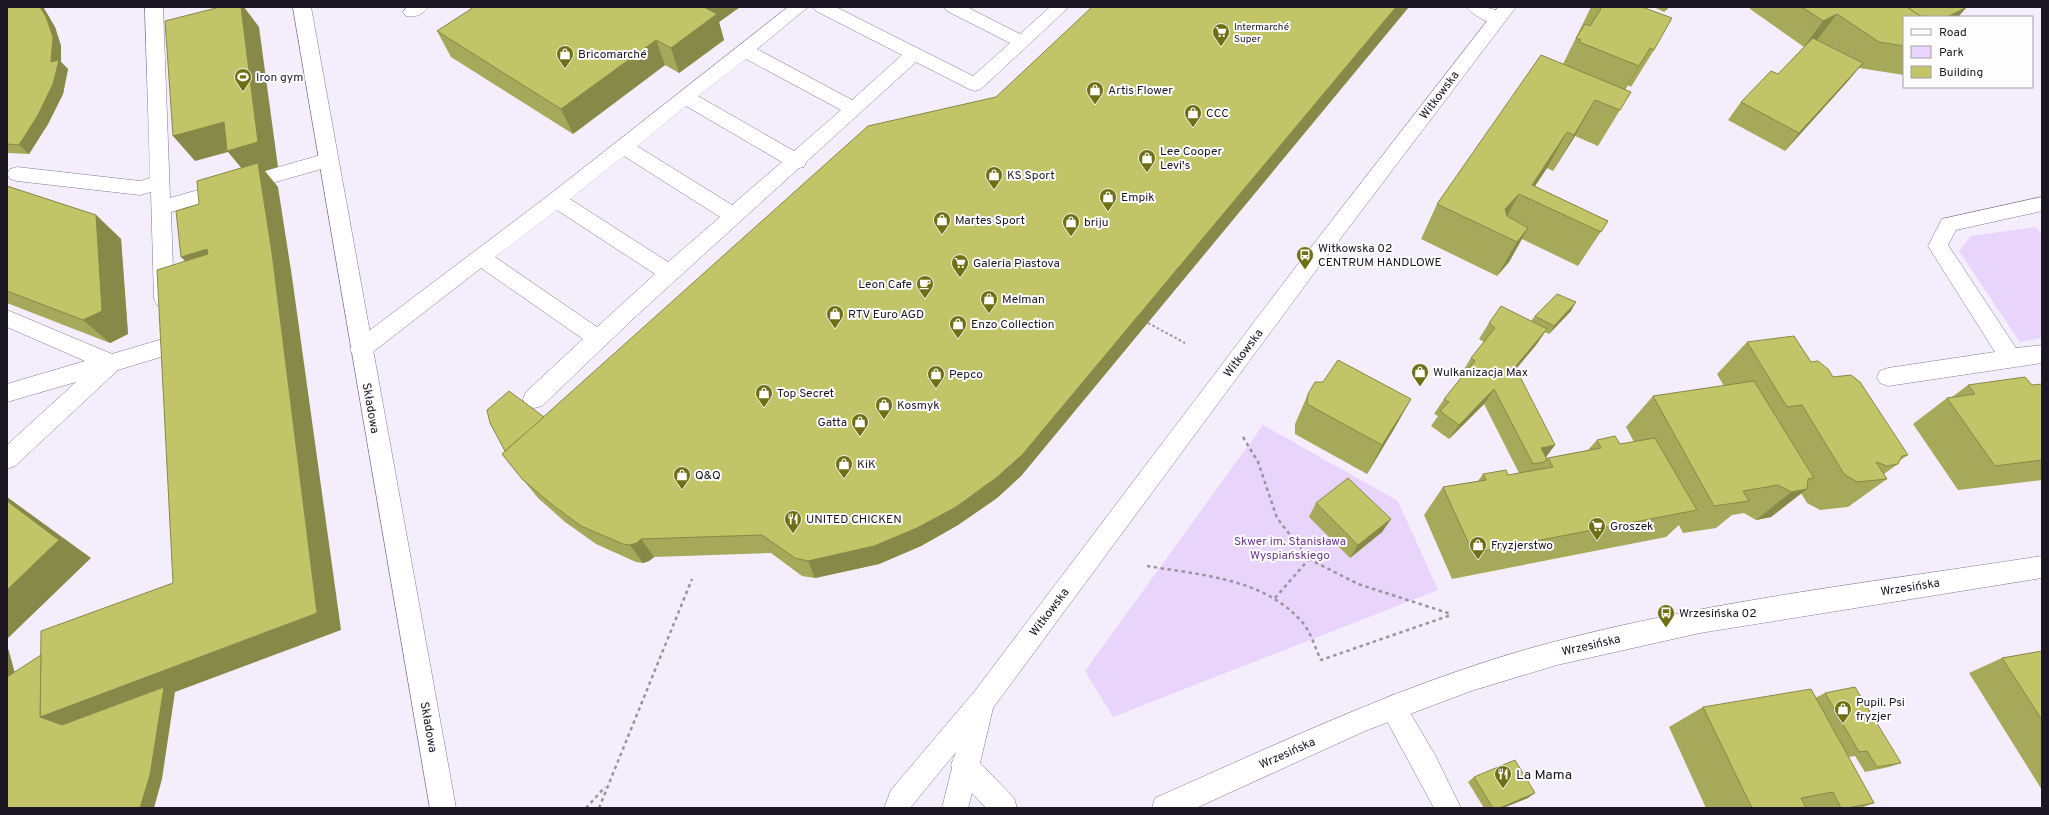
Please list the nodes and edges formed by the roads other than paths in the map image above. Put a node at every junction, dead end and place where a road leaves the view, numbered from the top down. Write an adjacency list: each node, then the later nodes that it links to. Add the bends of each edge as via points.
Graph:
1 (154, 7): 18 (street)
2 (302, 7): 15 (street, Składowa)
3 (799, 7): 10 (street)
4 (822, 7): 11 (street)
5 (953, 7): 9 (street)
6 (1060, 7): 9 (street)
7 (1476, 7): 8 (street)
8 (1502, 13): 38 (street, Witkowska, via 1305,270)
9 (1023, 42): 11 (street, via 975,85)
10 (744, 50): 12 (street); 13 (street)
11 (914, 54): 13 (street)
12 (685, 97): 14 (street); 16 (street)
13 (854, 109): 16 (street)
14 (622, 146): 19 (street); 22 (street)
15 (328, 160): 21 (street); 28 (street, Składowa)
16 (797, 162): 22 (street)
17 (17, 174): 18 (street, via 140,188)
18 (160, 182): 21 (street)
19 (556, 200): 23 (street); 24 (street)
20 (2042, 204): 30 (street, via 1949,224 1938,246)
21 (161, 208): 27 (street)
22 (734, 216): 24 (street)
23 (481, 258): 26 (street); 28 (street)
24 (670, 274): 26 (street)
25 (7, 318): 31 (street)
26 (597, 338): 35 (street)
27 (166, 347): 31 (street); 32 (street)
28 (361, 349): 41 (street, Składowa)
29 (2042, 354): 30 (street)
30 (2011, 358): 33 (street)
31 (111, 363): 34 (street); 36 (street)
32 (167, 371)
33 (1888, 377)
34 (7, 393)
35 (534, 399)
36 (7, 459)
37 (2042, 567): 39 (street, Wrzesińska, via 1700,621 1609,640 1471,679)
38 (983, 701): 40 (street, Witkowska); 42 (street, Witkowska, via 900,799)
39 (1393, 708): 45 (street, Wrzesińska, via 1360,720); 46 (street)
40 (964, 765): 43 (street, Witkowska); 44 (street)
41 (443, 808)
42 (897, 808)
43 (955, 808)
44 (1004, 808)
45 (1165, 808)
46 (1448, 808)

